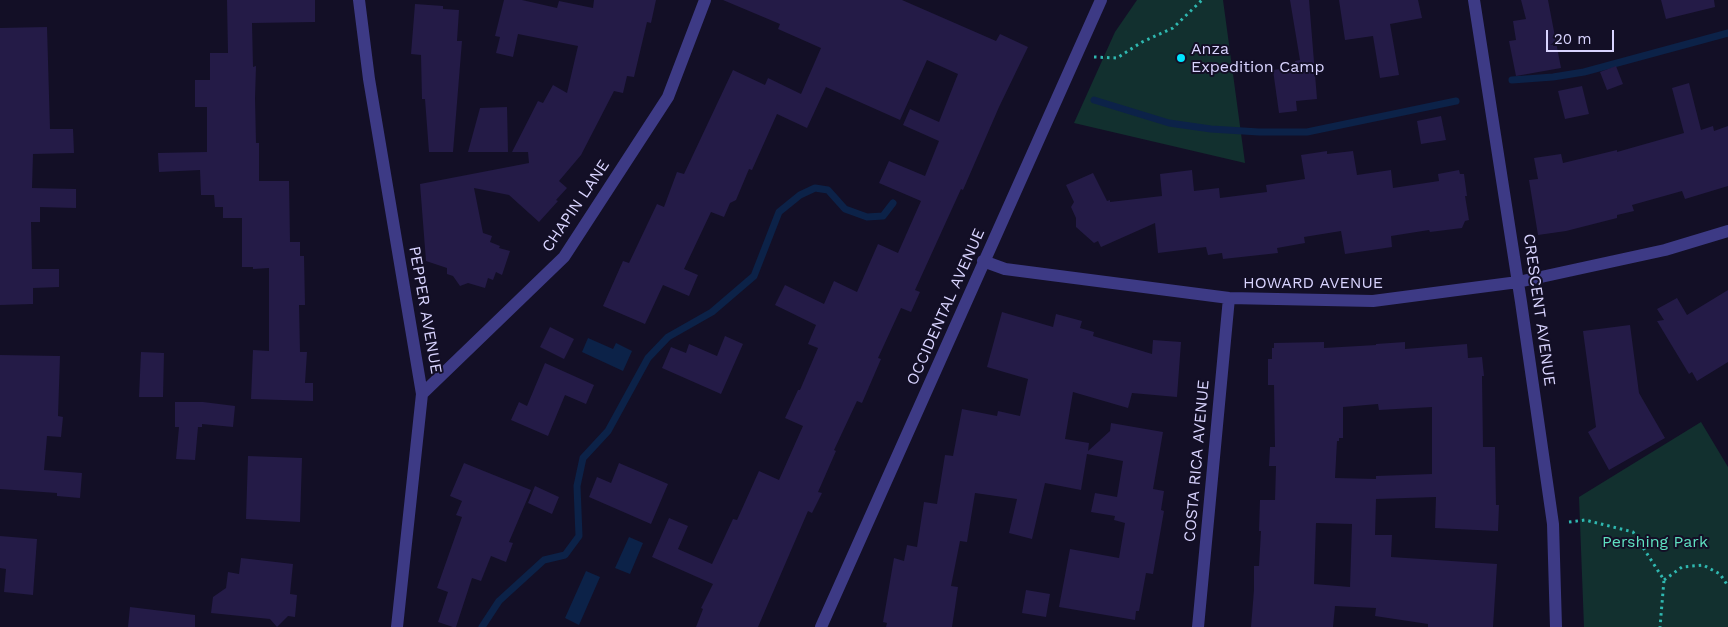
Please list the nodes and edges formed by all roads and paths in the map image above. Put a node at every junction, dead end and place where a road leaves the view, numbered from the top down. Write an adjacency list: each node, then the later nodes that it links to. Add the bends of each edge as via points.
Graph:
1 (359, 0): 11 (street, PEPPER AVENUE, via 369,79)
2 (705, 0): 11 (street, CHAPIN LANE, via 668,97 564,258)
3 (1101, 0): 6 (street, OCCIDENTAL AVENUE)
4 (1202, 0): 6 (path, via 1173,28 1117,58)
5 (1474, 0): 9 (street, CRESCENT AVENUE)
6 (1075, 56): 8 (street, OCCIDENTAL AVENUE)
7 (1728, 231): 9 (street, HOWARD AVENUE, via 1664,250)
8 (984, 261): 10 (street, HOWARD AVENUE, via 1005,269); 16 (street, OCCIDENTAL AVENUE)
9 (1518, 282): 10 (street, HOWARD AVENUE, via 1373,302); 12 (street, CRESCENT AVENUE)
10 (1229, 298): 17 (street, COSTA RICA AVENUE)
11 (422, 394): 15 (street, PEPPER AVENUE)
12 (1553, 524): 13 (path, via 1586,520 1633,532); 18 (street, CRESCENT AVENUE)
13 (1664, 580): 14 (path, via 1682,567 1703,565 1720,574); 19 (path)
14 (1728, 586)
15 (397, 627)
16 (821, 627)
17 (1198, 627)
18 (1556, 627)
19 (1660, 627)

